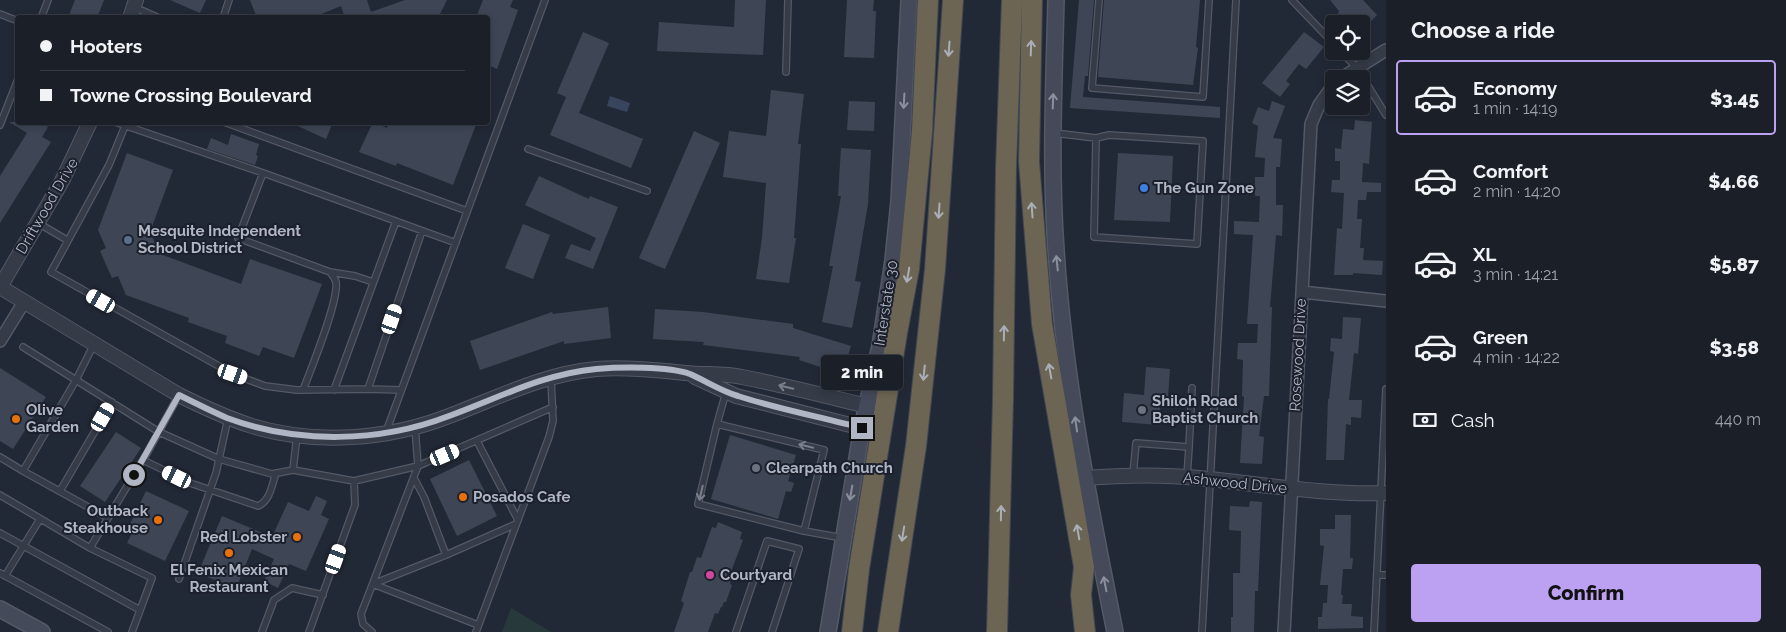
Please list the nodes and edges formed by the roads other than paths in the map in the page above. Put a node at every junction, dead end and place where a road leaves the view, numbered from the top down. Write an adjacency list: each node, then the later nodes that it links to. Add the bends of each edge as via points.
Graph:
1 (48, 0): 17 (lane)
2 (229, 0): 19 (lane)
3 (545, 0): 39 (lane)
4 (788, 0): 26 (lane)
5 (909, 0): 67 (main road, Interstate 30, one-way to 67, via 894,260)
6 (928, 0): 112 (highway, one-way to 112, via 922,132 910,260)
7 (953, 0): 129 (highway, one-way to 129, via 935,269 916,446)
8 (1012, 0): 104 (highway, one-way to 8)
9 (1032, 0): 106 (highway, one-way to 9, via 1042,324 1029,162)
10 (1056, 0): 34 (main road, one-way to 10)
11 (1099, 0): 12 (lane, via 1092,88 1203,97)
12 (1209, 0)
13 (1236, 0): 89 (lane)
14 (1292, 0): 21 (lane)
15 (133, 8): 18 (lane)
16 (0, 14): 20 (lane)
17 (42, 15)
18 (151, 15)
19 (224, 15)
20 (15, 20)
21 (1325, 35)
22 (1386, 50): 24 (street)
23 (1349, 60): 24 (lane)
24 (1357, 68): 25 (street); 29 (lane)
25 (1354, 70)
26 (786, 72)
27 (15, 87): 30 (lane)
28 (1325, 97): 48 (street, Rosewood Drive, via 1311,124)
29 (1386, 115)
30 (0, 125)
31 (89, 125): 41 (street, Driftwood Drive)
32 (232, 125): 39 (lane)
33 (124, 126): 37 (lane); 43 (lane, via 109,165)
34 (1052, 133): 35 (lane); 88 (main road, one-way to 34, via 1066,354 1056,252)
35 (1096, 138): 35 (lane, via 1094,236 1196,244 1203,142 1109,135)
36 (528, 149): 38 (lane)
37 (263, 173): 40 (lane); 45 (lane, via 238,238)
38 (647, 191)
39 (467, 212): 44 (lane)
40 (396, 221): 42 (lane); 46 (lane)
41 (38, 223): 43 (lane); 47 (street, Driftwood Drive)
42 (422, 231): 44 (lane); 61 (lane)
43 (67, 240): 59 (lane, via 50,272 233,374 265,386)
44 (456, 243): 62 (lane)
45 (330, 272): 46 (lane); 59 (lane, via 336,280 333,306)
46 (373, 282): 60 (lane)
47 (0, 287): 50 (street)
48 (1302, 292): 49 (street); 92 (street, Rosewood Drive)
49 (1386, 301)
50 (24, 302): 51 (street); 52 (street)
51 (1, 337)
52 (94, 344): 56 (lane); 64 (street)
53 (22, 347): 56 (lane)
54 (688, 373): 55 (street, via 635,368 596,369); 63 (street); 67 (street, one-way to 54, via 741,376)
55 (551, 377): 68 (lane); 71 (street)
56 (76, 380): 66 (lane); 83 (lane)
57 (1192, 388): 77 (lane)
58 (1386, 389): 65 (lane)
59 (303, 390): 60 (lane)
60 (334, 390): 61 (lane)
61 (368, 390): 62 (lane)
62 (401, 390): 74 (lane)
63 (726, 391): 70 (lane); 72 (street)
64 (179, 395): 69 (street); 73 (lane)
65 (1386, 396): 94 (lane)
66 (112, 402): 73 (lane); 93 (lane)
67 (867, 406): 72 (main road, Interstate 30)
68 (553, 407): 76 (lane); 98 (lane, via 549,437)
69 (228, 418): 75 (street); 79 (lane)
70 (717, 424): 99 (lane, one-way to 99, via 698,504); 99 (lane, one-way to 70, via 824,450)
71 (415, 427): 74 (street); 81 (lane)
72 (862, 428): 101 (main road, Interstate 30, one-way to 101)
73 (159, 432): 79 (lane); 80 (lane)
74 (385, 433): 75 (street, via 352,437)
75 (297, 435): 82 (lane)
76 (477, 441): 81 (lane); 98 (lane)
77 (1189, 447): 85 (lane, via 1136,443); 86 (lane)
78 (0, 457): 83 (lane)
79 (219, 458): 84 (lane); 91 (lane)
80 (143, 460): 91 (lane); 96 (lane)
81 (418, 466): 87 (lane); 90 (lane)
82 (293, 470): 84 (lane); 90 (lane)
83 (23, 471): 93 (lane)
84 (276, 473): 91 (lane, via 267,499 258,506)
85 (1133, 475): 86 (street, Ashwood Drive); 88 (street, Ashwood Drive)
86 (1187, 477): 89 (street, Ashwood Drive)
87 (414, 478): 105 (lane); 111 (lane)
88 (1084, 478): 134 (main road, one-way to 88)
89 (1210, 479): 92 (street, Ashwood Drive); 135 (lane)
90 (354, 481): 113 (lane, via 355,505)
91 (210, 489): 110 (lane)
92 (1291, 489): 94 (street, Ashwood Drive); 136 (street, Rosewood Drive)
93 (60, 491): 96 (lane)
94 (1383, 493): 108 (lane)
95 (0, 495): 97 (lane)
96 (108, 518): 103 (lane)
97 (40, 519): 102 (lane); 103 (lane)
98 (517, 522): 105 (lane); 116 (lane)
99 (804, 530): 101 (lane)
100 (0, 533): 102 (lane)
101 (843, 538): 126 (main road, Interstate 30)
102 (24, 546): 107 (lane); 115 (lane)
103 (90, 548): 115 (lane, via 152,578)
104 (1000, 552): 130 (highway); 131 (highway)
105 (446, 556): 111 (lane)
106 (1084, 567): 132 (highway); 133 (highway)
107 (3, 575): 118 (lane)
108 (1376, 575): 109 (lane); 137 (lane)
109 (1386, 575)
110 (179, 579)
111 (373, 584): 116 (lane); 122 (lane, via 361,614 363,624)
112 (856, 593): 127 (highway); 128 (highway)
113 (323, 594): 120 (lane, via 292,588 274,600); 121 (lane)
114 (0, 609): 117 (main road)
115 (140, 610): 119 (lane)
116 (478, 625): 123 (lane)
117 (42, 632)
118 (108, 632)
119 (132, 632)
120 (262, 632)
121 (309, 632)
122 (372, 632)
123 (476, 632)
124 (736, 632): 125 (lane, via 767,541 799,549)
125 (772, 632)
126 (828, 632)
127 (844, 632)
128 (852, 632)
129 (888, 632)
130 (998, 632)
131 (1008, 632)
132 (1085, 632)
133 (1098, 632)
134 (1115, 632)
135 (1202, 632)
136 (1284, 632)
137 (1374, 632)

